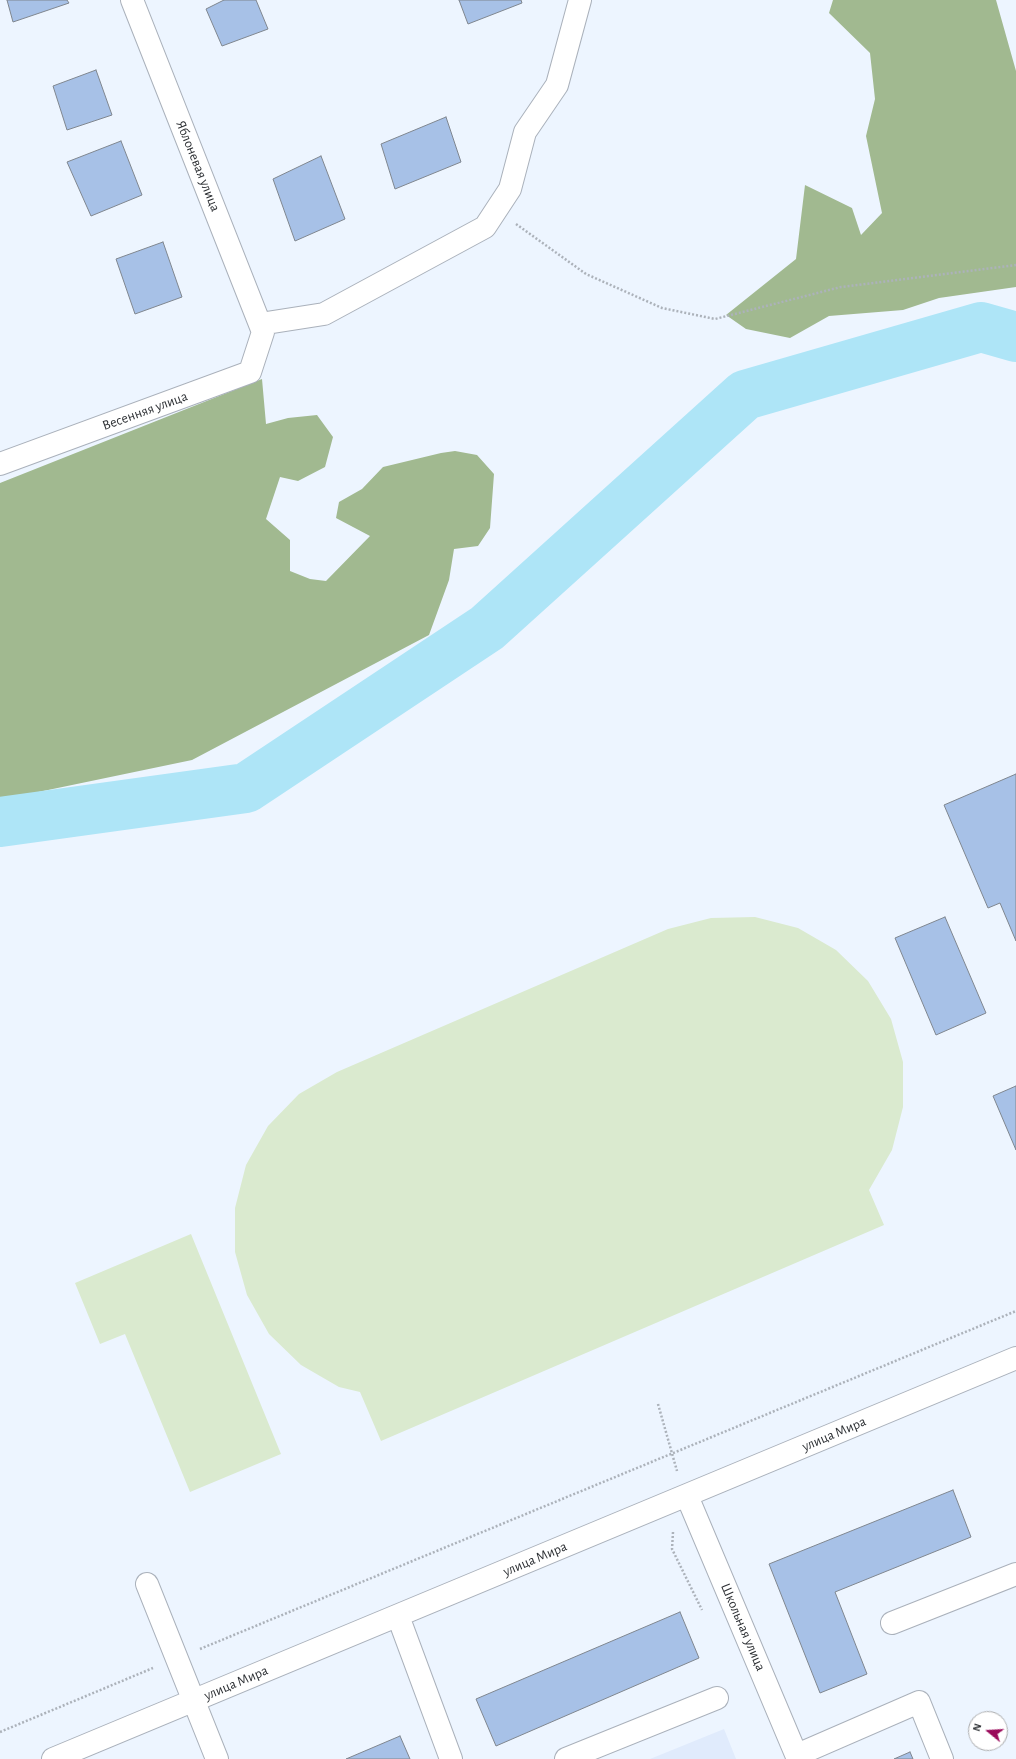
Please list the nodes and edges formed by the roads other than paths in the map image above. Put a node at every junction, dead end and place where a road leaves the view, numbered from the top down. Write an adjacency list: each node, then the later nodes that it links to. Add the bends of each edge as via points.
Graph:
1 (132, 0): 3 (street, Яблоневая улица)
2 (580, 0): 3 (street, via 557,85 525,132 510,189 485,227 324,314)
3 (262, 328): 4 (street, Весенняя улица, via 250,372)
4 (0, 464)
5 (1016, 1358): 6 (street, улица Мира)
6 (688, 1496): 9 (street, улица Мира); 13 (street, Школьная улица)
7 (1016, 1574): 10 (street)
8 (147, 1584): 12 (street)
9 (398, 1616): 12 (street, улица Мира); 16 (street)
10 (892, 1623)
11 (717, 1698): 17 (street)
12 (194, 1701): 14 (street, улица Мира); 15 (street)
13 (798, 1757): 18 (street, via 919,1702)
14 (53, 1759)
15 (217, 1759)
16 (452, 1759)
17 (566, 1759)
18 (942, 1759)

